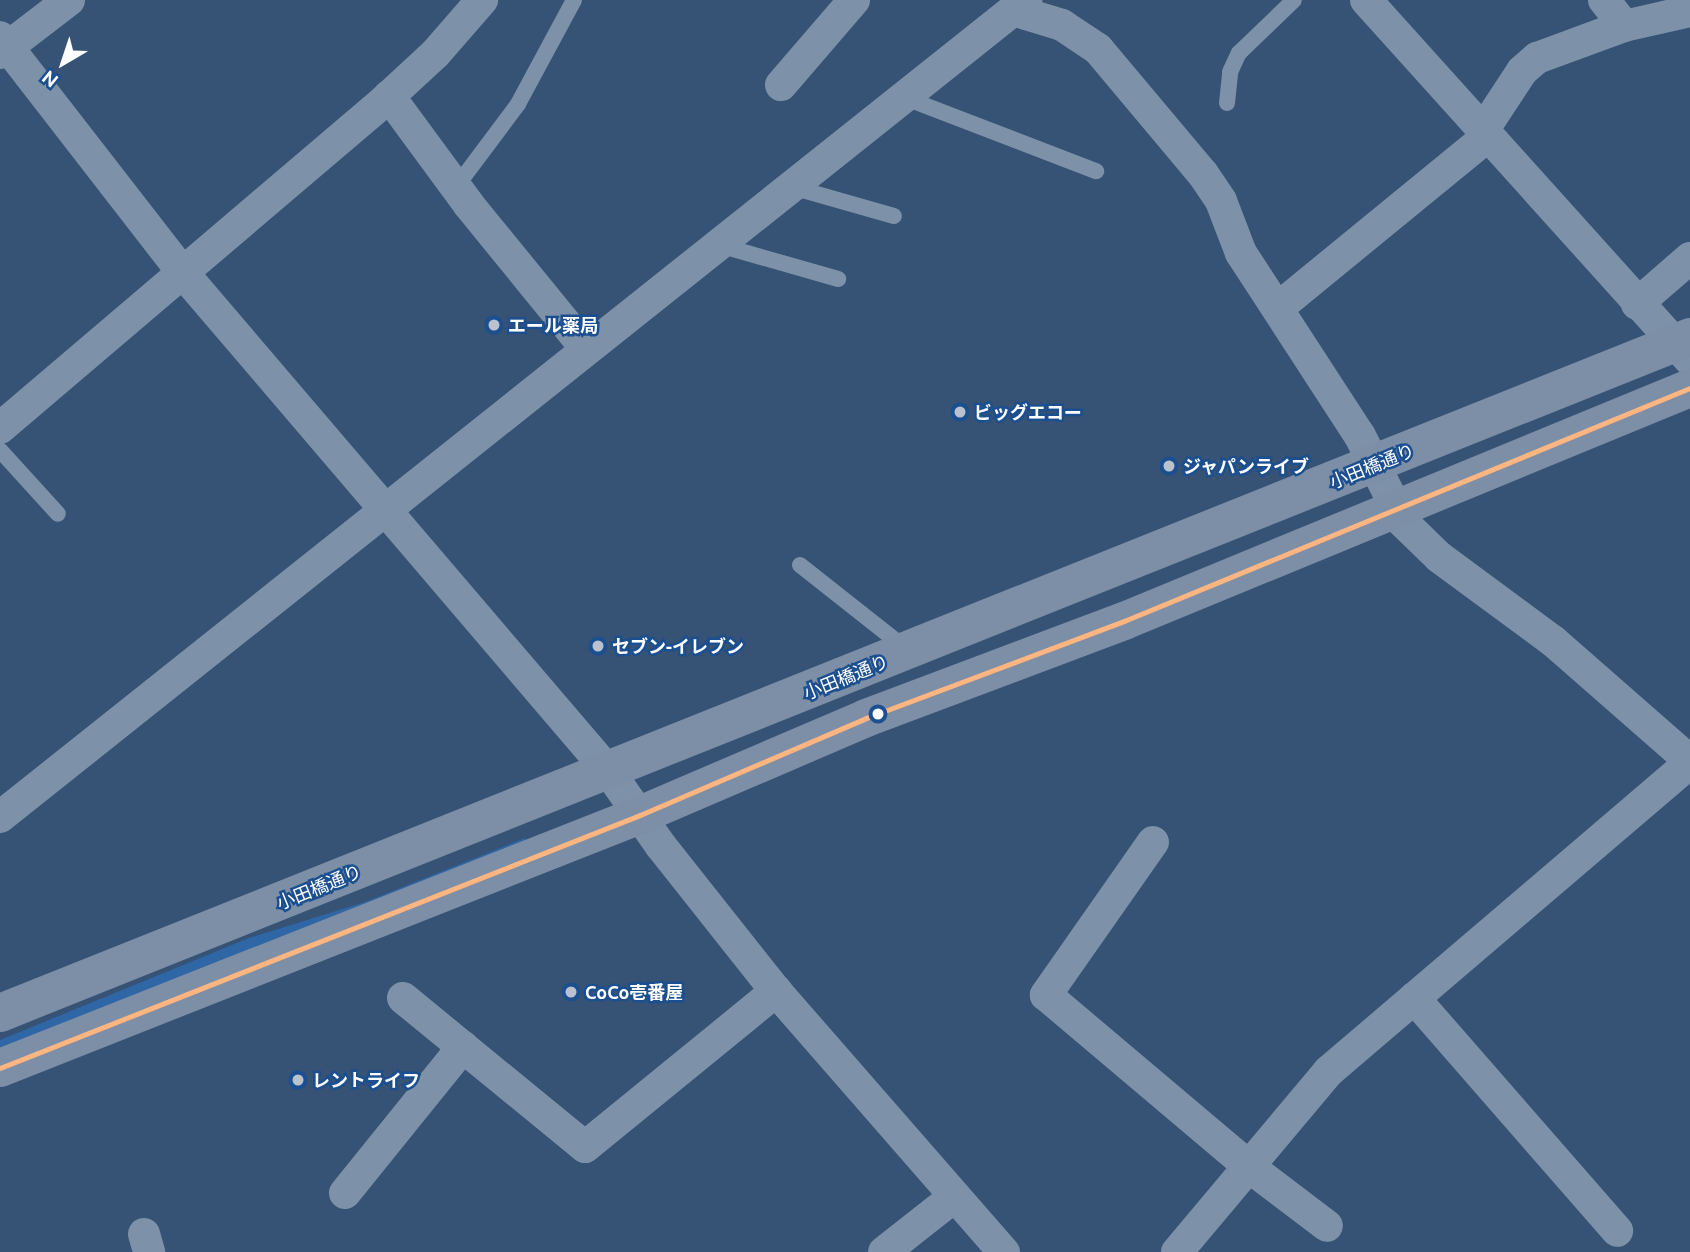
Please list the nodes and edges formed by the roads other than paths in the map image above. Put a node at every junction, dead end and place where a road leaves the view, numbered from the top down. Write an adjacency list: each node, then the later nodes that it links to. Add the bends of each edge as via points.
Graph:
1 (69, 0): 11 (street)
2 (482, 0): 13 (street, via 435,54)
3 (574, 0): 19 (lane, via 518,104)
4 (854, 0): 12 (street)
5 (1294, 0): 15 (lane, via 1238,53 1230,72)
6 (1366, 0): 16 (street)
7 (1604, 0): 10 (street)
8 (1020, 5): 14 (street); 26 (street, via 1098,49 1203,174 1221,201 1241,253)
9 (1690, 11): 10 (street)
10 (1624, 26): 16 (street, via 1537,58 1522,71)
11 (3, 45): 23 (street)
12 (781, 85)
13 (389, 96): 19 (street); 23 (street)
14 (903, 97): 17 (lane); 18 (street)
15 (1227, 103)
16 (1485, 134): 25 (street); 26 (street)
17 (1096, 171)
18 (790, 186): 20 (lane); 21 (street)
19 (456, 187): 27 (street)
20 (894, 216)
21 (716, 244): 24 (lane); 27 (street)
22 (1690, 258): 25 (street)
23 (183, 273): 30 (street); 34 (street)
24 (838, 279)
25 (1637, 304): 28 (street)
26 (1279, 307): 32 (street)
27 (585, 347): 34 (street)
28 (1685, 347): 32 (main road, 小田橋通り)
29 (1690, 388): 33 (main road)
30 (0, 428)
31 (0, 450): 35 (lane)
32 (1373, 466): 33 (street); 37 (main road, 小田橋通り)
33 (1396, 510): 38 (street, via 1439,557 1553,641); 40 (main road, via 1124,621 866,718)
34 (383, 512): 39 (street); 41 (street)
35 (58, 514)
36 (800, 565): 37 (lane)
37 (910, 651): 39 (main road, 小田橋通り)
38 (1690, 762): 45 (street)
39 (610, 773): 40 (street); 46 (main road, 小田橋通り)
40 (640, 815): 43 (street); 48 (main road)
41 (0, 817)
42 (1153, 842): 49 (street, via 1046,995)
43 (776, 991): 47 (street, via 585,1147); 51 (street)
44 (403, 998): 47 (street)
45 (1414, 998): 49 (street, via 1329,1071); 53 (street)
46 (0, 1013)
47 (463, 1047): 50 (street)
48 (0, 1068)
49 (1248, 1166): 52 (street); 56 (street)
50 (345, 1193)
51 (954, 1197): 54 (street); 55 (street)
52 (1327, 1226)
53 (1617, 1231)
54 (884, 1252)
55 (1004, 1252)
56 (1177, 1252)

